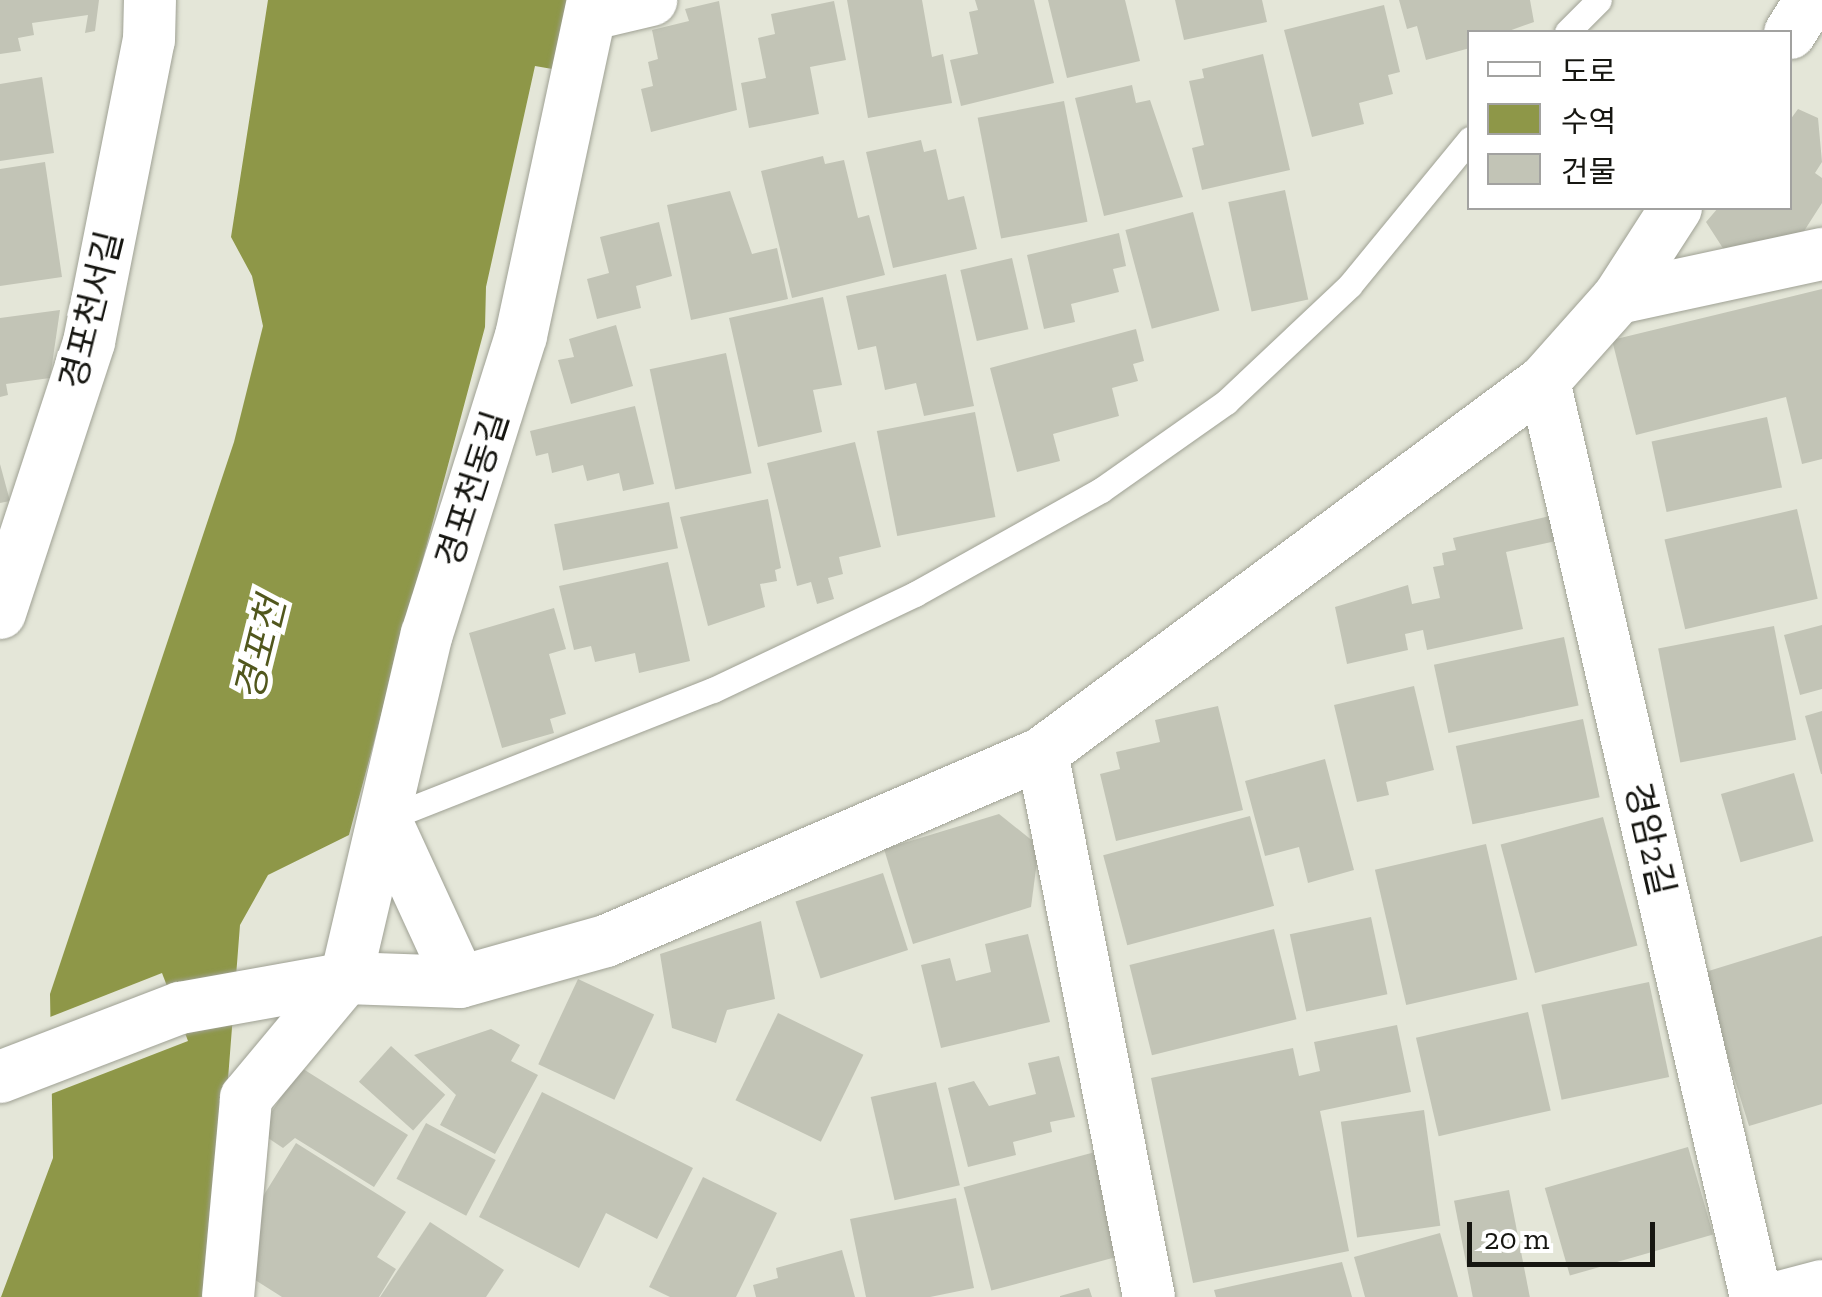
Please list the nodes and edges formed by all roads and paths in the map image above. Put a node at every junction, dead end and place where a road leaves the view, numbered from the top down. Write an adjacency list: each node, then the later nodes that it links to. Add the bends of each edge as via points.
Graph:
1 (150, 0): 13 (street, 경포천서길, via 148,40 88,342)
2 (651, 0): 5 (street)
3 (1599, 0): 6 (lane)
4 (1811, 0): 7 (street)
5 (593, 7): 15 (street, 경포천동길, via 520,336 427,634)
6 (1570, 30)
7 (1792, 30)
8 (1467, 143): 15 (lane, via 1350,285 1226,402 1101,490 915,594 713,690)
9 (1675, 210): 11 (street)
10 (1822, 254): 11 (street)
11 (1618, 298): 12 (street)
12 (1544, 381): 14 (street); 22 (street, 경암2길)
13 (0, 614)
14 (1042, 753): 17 (street, via 606,941); 21 (street)
15 (385, 819): 16 (street, 경포천동길); 17 (street)
16 (346, 978): 17 (street); 18 (street, via 180,1008); 20 (street, 경포천동길, via 246,1098)
17 (460, 982)
18 (0, 1076)
19 (1822, 1286): 23 (street)
20 (231, 1296)
21 (1149, 1297)
22 (1756, 1297)
23 (1780, 1297)

